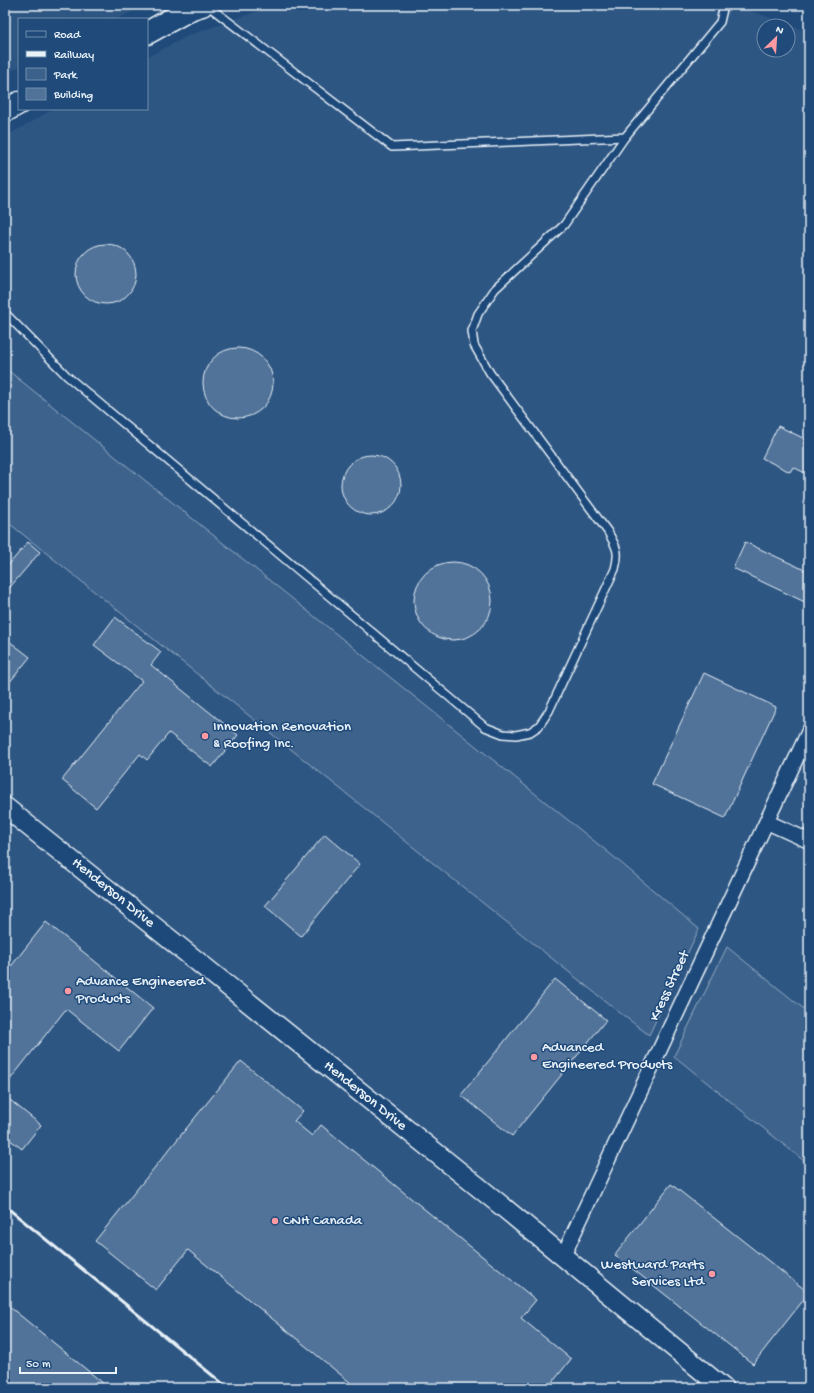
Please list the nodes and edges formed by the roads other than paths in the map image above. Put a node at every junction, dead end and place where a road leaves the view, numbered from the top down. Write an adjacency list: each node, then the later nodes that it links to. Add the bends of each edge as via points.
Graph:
1 (202, 5): 4 (main road)
2 (207, 5): 7 (lane, via 392,146)
3 (724, 5): 7 (lane, via 720,22)
4 (148, 32)
5 (18, 104): 6 (main road)
6 (5, 111)
7 (625, 136): 8 (lane, via 564,225 495,289 478,314 472,331 474,345 490,373 608,532 617,549 615,569 549,711 539,726 530,732 503,734 486,727 67,376)
8 (5, 313)
9 (809, 731): 11 (street, Kress Street)
10 (5, 807): 13 (street, Henderson Drive)
11 (767, 822): 12 (street); 13 (street, Kress Street)
12 (809, 841)
13 (563, 1256): 14 (street, Henderson Drive)
14 (723, 1388)

